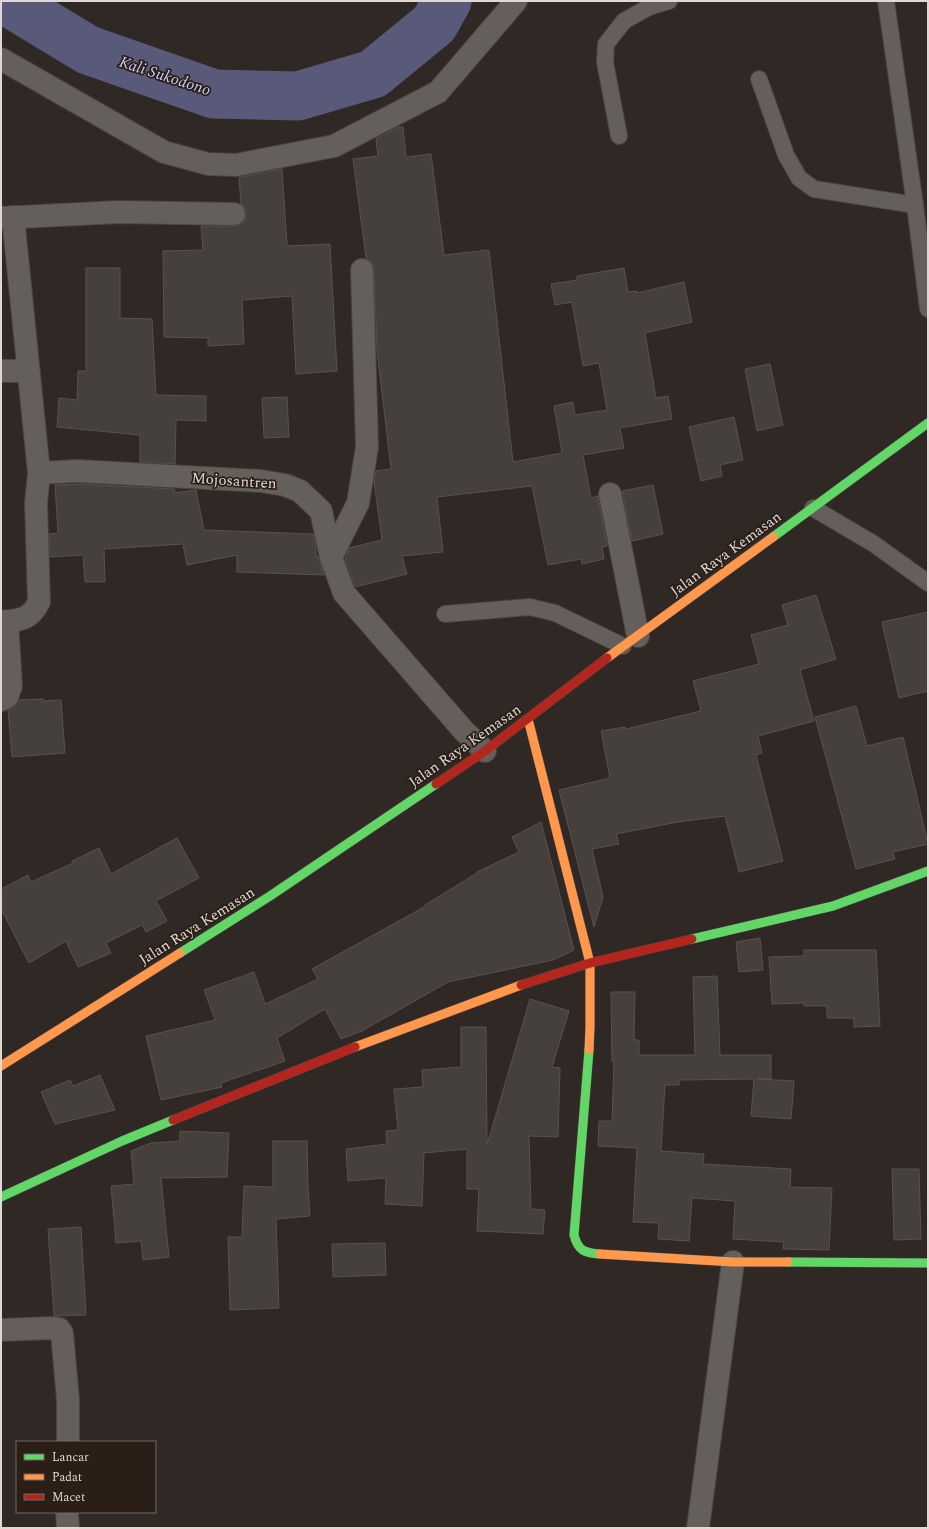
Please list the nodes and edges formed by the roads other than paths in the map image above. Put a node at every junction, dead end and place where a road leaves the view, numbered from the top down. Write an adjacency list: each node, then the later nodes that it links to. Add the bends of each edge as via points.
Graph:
1 (516, 1): 4 (street, via 438,92 334,146 236,165 208,164 164,152)
2 (669, 1): 6 (lane, via 649,7 624,21 606,44 605,62)
3 (886, 1): 7 (lane)
4 (1, 59)
5 (759, 79): 7 (lane, via 786,155 800,178 814,188)
6 (619, 136)
7 (915, 205): 11 (lane)
8 (234, 214): 9 (street, via 119,212)
9 (7, 218): 13 (street)
10 (362, 270): 18 (street, via 367,447 358,503)
11 (928, 309)
12 (1, 371): 13 (street)
13 (28, 371): 15 (street)
14 (928, 423): 17 (street, Jalan Raya Kemasan)
15 (39, 473): 18 (street, Mojosantren, via 77,471 285,485 300,491 320,511); 21 (street, via 36,503 39,602 34,612 28,616)
16 (610, 494): 22 (street)
17 (813, 508): 19 (lane, via 874,544); 22 (street, Jalan Raya Kemasan)
18 (331, 557): 25 (street, Mojosantren, via 344,593 464,731)
19 (928, 583)
20 (445, 614): 22 (lane, via 530,607 556,613)
21 (4, 622): 23 (street, via 11,686 7,697)
22 (631, 641): 24 (street, Jalan Raya Kemasan)
23 (1, 700)
24 (528, 719): 25 (street, Jalan Raya Kemasan); 27 (street)
25 (485, 751): 28 (street, Jalan Raya Kemasan, via 270,896)
26 (928, 871): 27 (street, via 833,906)
27 (590, 963): 29 (street, via 529,982 355,1047 122,1141); 30 (street, via 590,1027 575,1243 581,1250 595,1254)
28 (3, 1061)
29 (1, 1197)
30 (733, 1262): 31 (street); 36 (street)
31 (928, 1263)
32 (1, 1330): 33 (street, via 52,1328 62,1333 68,1400)
33 (68, 1441)
34 (67, 1513): 35 (street)
35 (68, 1528)
36 (698, 1528)

